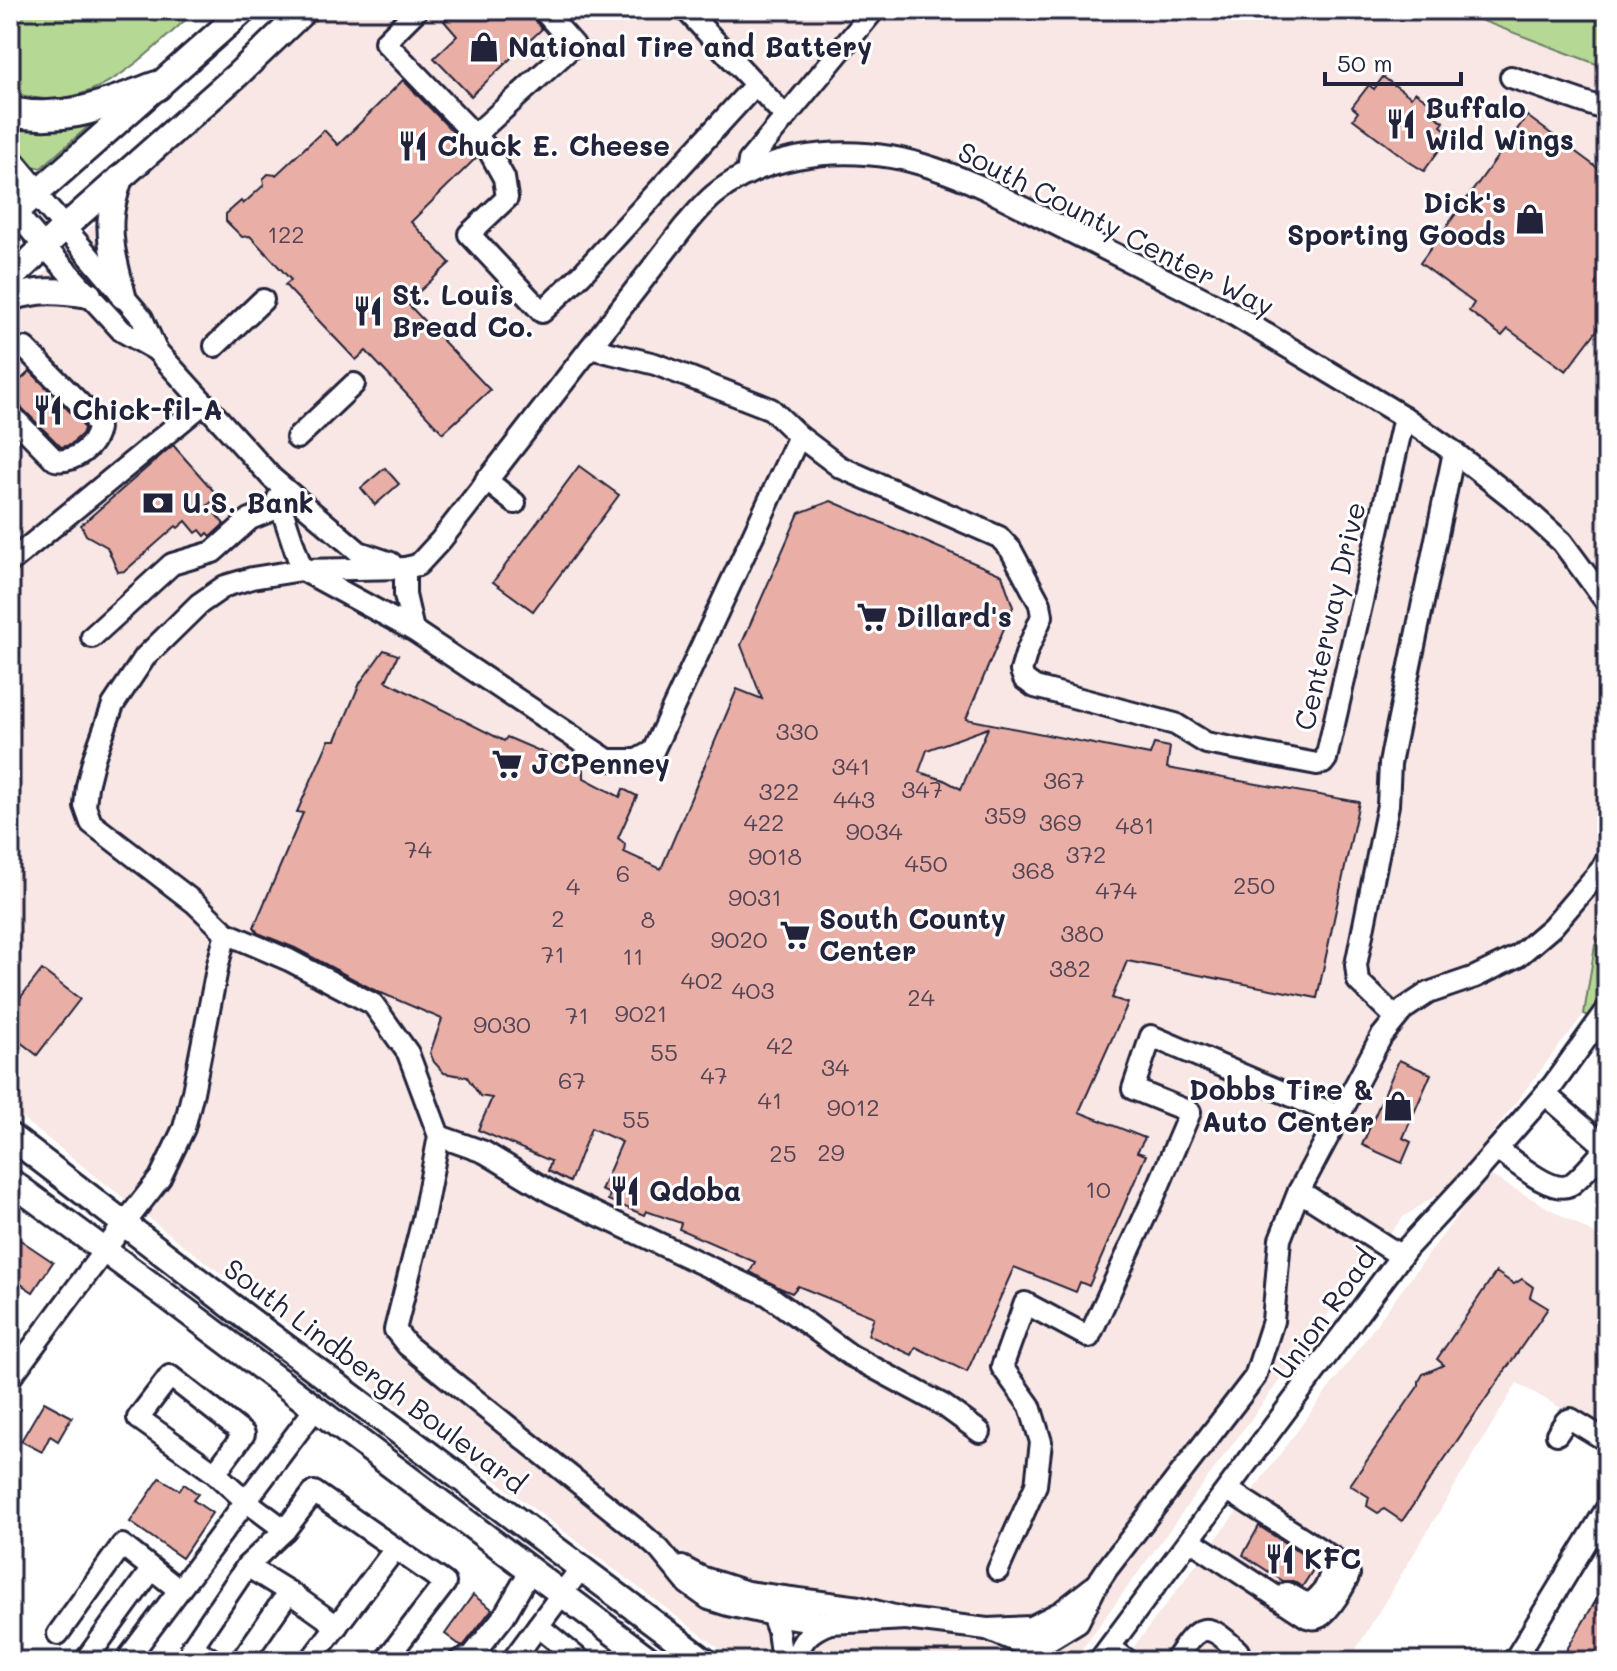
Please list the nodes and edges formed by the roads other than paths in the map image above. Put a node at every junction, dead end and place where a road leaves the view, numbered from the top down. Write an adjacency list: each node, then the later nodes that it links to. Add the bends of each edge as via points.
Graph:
1 (244, 10): 9 (main road)
2 (305, 10): 16 (main road)
3 (417, 10): 13 (street, via 385,42)
4 (543, 10): 13 (street, via 574,45)
5 (686, 10): 8 (street)
6 (874, 10): 12 (street)
7 (1511, 77): 11 (street)
8 (756, 84): 12 (street); 13 (street, via 542,312 469,234 507,198 504,178)
9 (157, 86): 10 (highway, via 69,115); 17 (main road)
10 (10, 112)
11 (1607, 112)
12 (786, 117): 15 (street, via 749,161)
13 (475, 135)
14 (10, 163): 17 (highway)
15 (747, 174): 27 (street, South County Center Way, via 714,195 684,227); 32 (street, South County Center Way, via 792,158 863,154 958,176 1226,310)
16 (120, 178): 18 (main road); 22 (main road, via 110,236)
17 (20, 207): 18 (street); 19 (street)
18 (65, 227): 19 (main road); 22 (street)
19 (44, 246): 20 (main road); 21 (street)
20 (10, 279)
21 (89, 295): 23 (main road, via 49,290); 28 (street, via 122,331)
22 (123, 296): 28 (street, via 142,318)
23 (10, 298)
24 (263, 300): 25 (street)
25 (215, 346)
26 (25, 348): 37 (street, via 93,417 97,438)
27 (590, 348): 34 (street, Centerway Drive, via 655,364 771,409); 39 (street, South County Center Way)
28 (156, 350): 30 (street)
29 (354, 384): 35 (street)
30 (204, 403): 38 (street); 42 (street)
31 (10, 414): 37 (street, via 55,460)
32 (1404, 417): 34 (street, Centerway Drive, via 1326,759 1317,764 1206,743 1175,724 1035,687 1021,671 1042,616 1040,604 1005,543 840,467); 36 (street, South County Center Way)
33 (10, 431): 37 (street, via 47,469 62,469)
34 (799, 436): 46 (street, via 653,751 637,760 608,760)
35 (297, 438)
36 (1454, 452): 45 (street, South County Center Way, via 1562,542); 51 (street, via 1390,764 1388,805 1356,965 1358,981)
37 (76, 458)
38 (272, 478): 41 (street); 43 (street, via 359,552)
39 (486, 480): 40 (street); 43 (street, South County Center Way, via 418,565)
40 (515, 503)
41 (280, 507): 44 (street); 47 (street, via 250,519 213,552 172,564)
42 (10, 562)
43 (405, 568): 44 (street); 46 (street)
44 (302, 570): 46 (street); 49 (street, via 225,586 145,657 113,705 87,786 85,806 91,823)
45 (1607, 603)
46 (413, 630)
47 (92, 637)
48 (1607, 859): 51 (street, via 1552,927 1518,956 1428,993)
49 (226, 933): 55 (street, via 373,1004 408,1053); 60 (street, via 184,1128 160,1178)
50 (1607, 1010): 52 (street, Union Road)
51 (1396, 1018): 53 (street)
52 (1545, 1094): 56 (street); 57 (street, Union Road)
53 (1339, 1116): 59 (street); 79 (street, via 1151,1036 1133,1089 1190,1112 1089,1337 1025,1303 1002,1367 1030,1406 1041,1442 1036,1485)
54 (10, 1136): 60 (main road, South Lindbergh Boulevard)
55 (439, 1136): 65 (street, via 484,1152 552,1193 768,1295 850,1355 943,1405); 75 (street, via 395,1330)
56 (1607, 1148): 57 (street, via 1572,1184 1560,1188)
57 (1497, 1149): 62 (street, Union Road)
58 (10, 1181): 61 (main road)
59 (1299, 1191): 62 (street); 86 (street, via 1280,1239 1273,1321 1255,1377 1097,1584 1031,1627 987,1629)
60 (124, 1224): 61 (street); 77 (main road, South Lindbergh Boulevard)
61 (104, 1251): 63 (street); 64 (main road)
62 (1401, 1256): 69 (street, Union Road)
63 (10, 1378)
64 (315, 1409): 70 (street); 80 (main road)
65 (980, 1432)
66 (1557, 1434): 67 (street, via 1571,1419)
67 (1607, 1441)
68 (215, 1473): 68 (street, via 138,1418 170,1376 244,1434); 70 (street)
69 (1228, 1490): 73 (street, Union Road); 73 (street, via 1344,1565 1347,1582 1323,1616 1307,1617)
70 (246, 1501): 72 (street); 81 (street)
71 (1605, 1513): 108 (street)
72 (285, 1530): 74 (street, via 314,1492); 76 (street)
73 (1190, 1540): 91 (street, Union Road)
74 (395, 1549): 88 (street); 97 (street, via 445,1583)
75 (669, 1560): 84 (street, via 712,1581); 85 (street, via 709,1599)
76 (247, 1566): 82 (street); 94 (street, via 192,1647)
77 (581, 1568): 83 (street); 102 (main road, South Lindbergh Boulevard)
78 (152, 1569): 81 (street); 90 (street, via 122,1545); 92 (street)
79 (998, 1570)
80 (530, 1571): 83 (main road); 98 (street, via 504,1616 472,1656)
81 (179, 1590): 93 (street)
82 (289, 1592): 88 (street); 95 (street)
83 (562, 1594): 89 (street); 101 (main road)
84 (762, 1595): 85 (street); 86 (street, via 859,1607)
85 (773, 1615): 87 (street); 103 (street)
86 (906, 1619): 87 (street)
87 (830, 1623): 104 (street, via 814,1629)
88 (337, 1626): 96 (street)
89 (538, 1626): 99 (street); 100 (street)
90 (58, 1634)
91 (1104, 1654): 105 (street)
92 (85, 1661)
93 (126, 1661)
94 (214, 1661)
95 (241, 1661)
96 (310, 1661)
97 (385, 1661)
98 (459, 1661)
99 (512, 1661)
100 (581, 1661)
101 (651, 1661)
102 (705, 1661)
103 (782, 1661)
104 (794, 1661)
105 (1128, 1661)
106 (1174, 1661): 107 (street, via 1203,1630 1212,1630 1238,1651)
107 (1239, 1661)
108 (1514, 1661)

